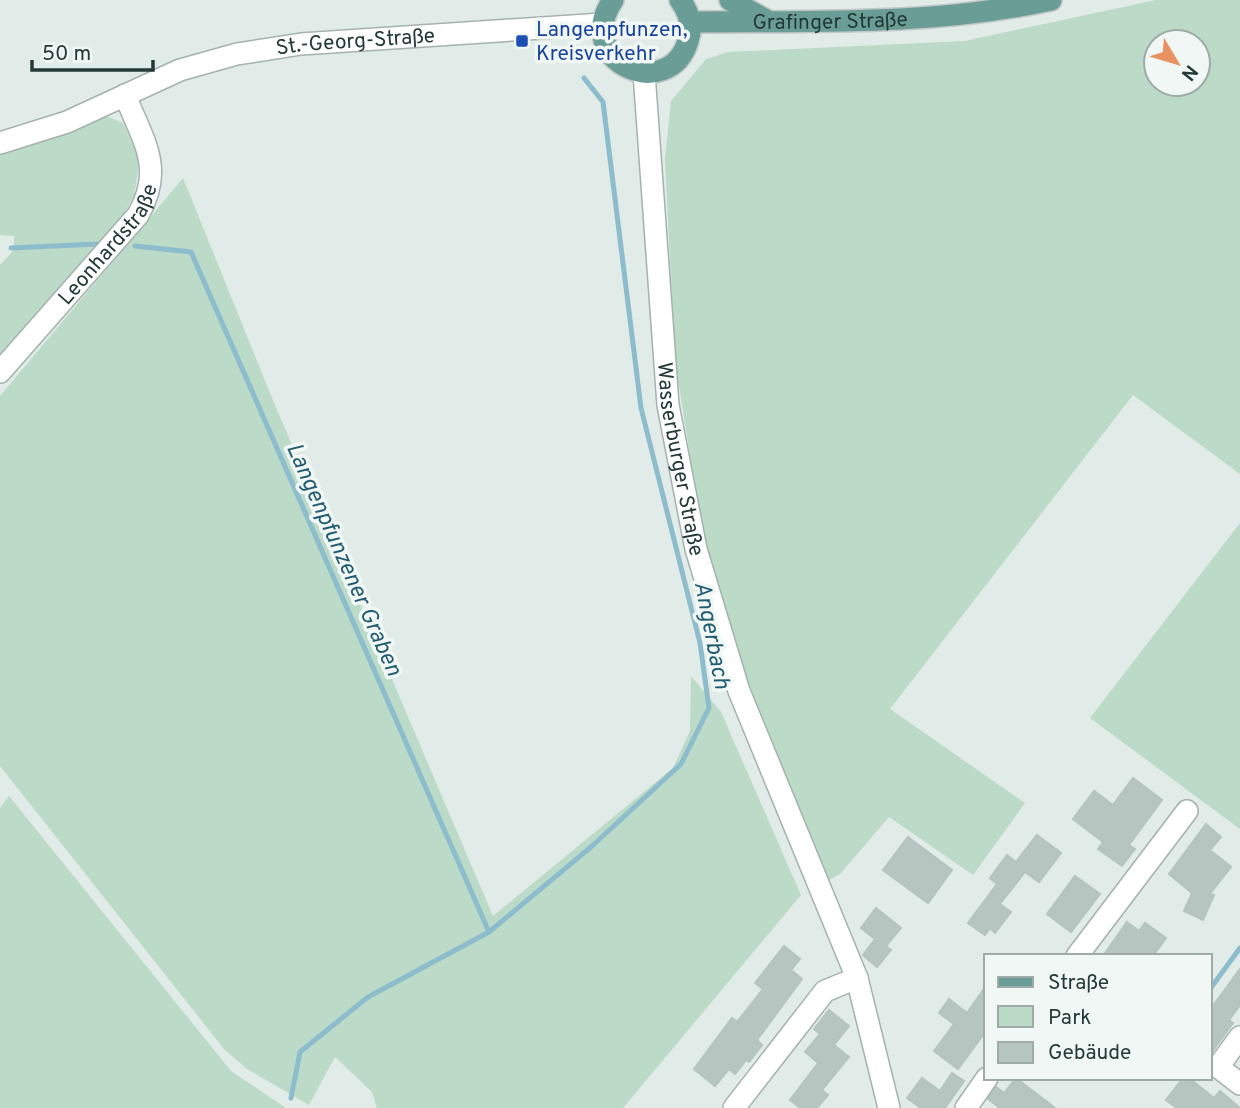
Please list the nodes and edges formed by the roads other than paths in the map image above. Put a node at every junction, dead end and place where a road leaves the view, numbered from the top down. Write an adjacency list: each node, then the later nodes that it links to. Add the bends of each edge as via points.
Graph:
1 (613, 0): 7 (main road)
2 (680, 0): 6 (main road)
3 (730, 0): 5 (main road)
4 (1051, 0): 5 (main road, Grafinger Straße, via 922,20)
5 (768, 21): 6 (main road, Grafinger Straße)
6 (690, 22): 8 (main road, via 690,35 679,58 669,66)
7 (602, 24): 8 (main road, via 608,52); 9 (street, St.-Georg-Straße, via 301,44 237,54 180,70)
8 (643, 73): 14 (street, Wasserburger Straße, via 668,405 696,549 739,691)
9 (125, 96): 10 (street, St.-Georg-Straße, via 67,122); 11 (street, Leonhardstraße, via 153,175 149,195 138,215)
10 (0, 143)
11 (0, 372)
12 (1187, 811): 13 (street)
13 (1079, 954)
14 (857, 978): 18 (street, via 825,991); 19 (street, Wasserburger Straße)
15 (1240, 1037): 17 (street, via 1218,1067)
16 (986, 1080): 20 (street)
17 (1240, 1084)
18 (734, 1108)
19 (889, 1108)
20 (966, 1108)

